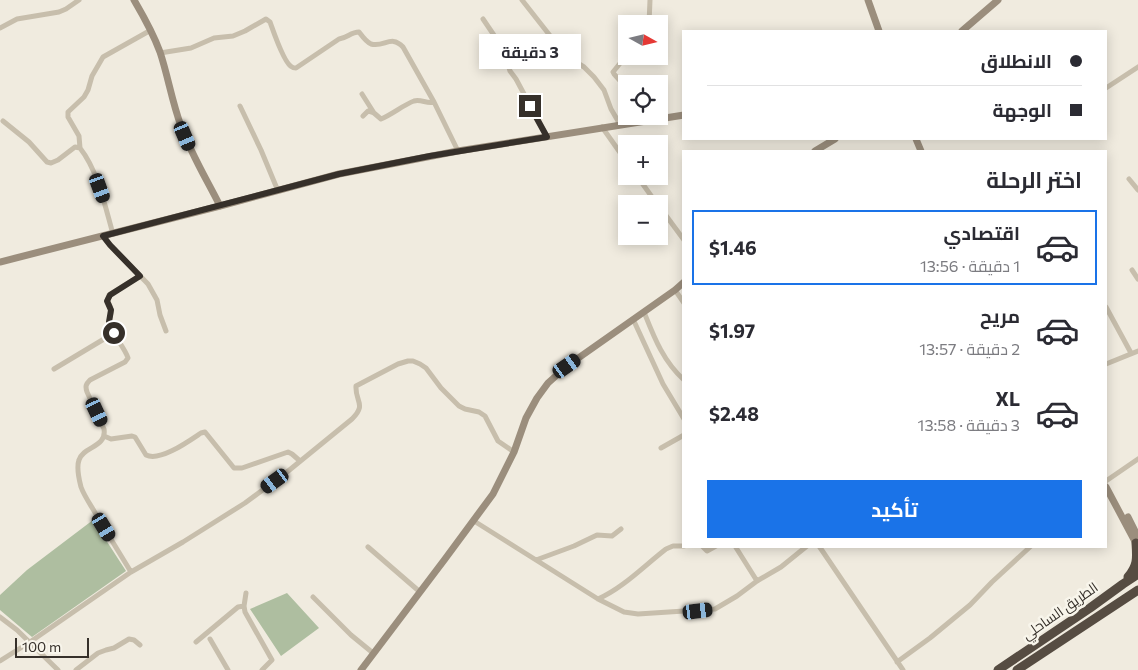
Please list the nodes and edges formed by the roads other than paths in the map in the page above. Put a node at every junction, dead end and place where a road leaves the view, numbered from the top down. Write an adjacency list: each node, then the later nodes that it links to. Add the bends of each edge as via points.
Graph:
1 (79, 0): 9 (street, via 66,10 17,18)
2 (134, 0): 10 (street)
3 (522, 0): 26 (street, via 566,56 594,77 604,90)
4 (650, 0): 7 (street)
5 (868, 0): 11 (street)
6 (998, 0): 12 (street)
7 (649, 15)
8 (483, 19): 28 (street, via 504,50 510,71)
9 (0, 28)
10 (151, 30): 13 (street); 30 (street, via 103,57 84,97 68,112 79,136)
11 (879, 30)
12 (963, 30)
13 (160, 52): 19 (street, via 191,48 214,38 233,36 266,19 289,66 296,68 339,39 359,32 370,44 391,41 400,44); 37 (street, via 181,127)
14 (619, 65): 16 (street, via 614,72)
15 (1138, 67): 17 (street)
16 (618, 79)
17 (1107, 87)
18 (362, 94): 21 (street)
19 (434, 102): 21 (street, via 413,102 381,120); 33 (street)
20 (240, 106): 36 (street)
21 (374, 113): 23 (street, via 368,111)
22 (682, 115): 24 (street)
23 (362, 116)
24 (668, 117)
25 (3, 121): 30 (street, via 47,162 56,161 75,147)
26 (618, 123): 27 (street)
27 (602, 128): 28 (street); 31 (street)
28 (547, 137): 33 (street)
29 (833, 140): 32 (street)
30 (80, 148): 39 (street, via 104,199)
31 (618, 150)
32 (817, 150)
33 (458, 151): 36 (street, via 339,174)
34 (1129, 179): 35 (street)
35 (1138, 190)
36 (278, 191): 37 (street)
37 (220, 206): 39 (street)
38 (668, 218): 41 (street)
39 (112, 234): 40 (street)
40 (103, 236): 42 (street); 44 (street)
41 (682, 237)
42 (0, 262)
43 (1132, 270): 45 (street)
44 (140, 276): 52 (street, via 157,300); 53 (street, via 108,297 111,310 109,324)
45 (1138, 279)
46 (682, 284): 47 (street)
47 (675, 290): 48 (street); 50 (street)
48 (682, 300)
49 (1107, 309): 55 (street)
50 (644, 312): 51 (street); 58 (street, via 661,351)
51 (633, 319): 59 (street, via 663,384); 63 (street, via 548,383 526,418)
52 (166, 331)
53 (114, 333): 57 (street); 60 (street, via 128,355 127,360 90,380 86,387)
54 (1138, 351): 55 (street)
55 (1131, 353): 56 (street)
56 (1107, 364)
57 (54, 369)
58 (682, 378)
59 (682, 416)
60 (104, 436): 65 (street, via 111,439 136,437 146,455 153,457 168,453 203,431 234,468 288,452); 79 (street, via 81,455 79,478 86,496)
61 (682, 436): 62 (street)
62 (661, 448)
63 (514, 452): 65 (street, via 498,440 485,416 459,406 426,368 408,361 356,386 359,412); 69 (street, via 493,494)
64 (1138, 460): 66 (street)
65 (300, 461): 79 (street, via 245,503)
66 (1107, 480)
67 (1107, 483): 71 (street)
68 (1107, 489): 71 (street)
69 (474, 521): 78 (street); 83 (street)
70 (622, 529): 78 (street, via 612,536 597,535)
71 (1137, 542): 82 (highway, via 1136,565)
72 (682, 546): 87 (street, via 666,549)
73 (368, 547): 83 (street)
74 (736, 548): 81 (street)
75 (805, 548): 81 (street)
76 (820, 548): 96 (street)
77 (1030, 548): 96 (street, via 970,605)
78 (536, 560): 87 (street)
79 (131, 572): 91 (street)
80 (1138, 574): 82 (highway, الطريق الساحلي)
81 (757, 581): 87 (street, via 715,609 633,614)
82 (1123, 584): 103 (highway, الطريق الساحلي)
83 (420, 592): 94 (street)
84 (1137, 592): 104 (highway, الطريق الساحلي)
85 (246, 593): 88 (street)
86 (313, 597): 94 (street)
87 (598, 600)
88 (244, 606): 92 (street, via 238,607); 100 (street, via 272,660)
89 (0, 617): 91 (street)
90 (210, 640): 99 (street)
91 (30, 642): 95 (street); 97 (street)
92 (196, 642)
93 (140, 645): 98 (street, via 129,639 98,653)
94 (373, 653): 101 (street)
95 (0, 661)
96 (897, 662): 102 (street)
97 (58, 670)
98 (76, 670)
99 (228, 670)
100 (262, 670)
101 (360, 670)
102 (903, 670)
103 (998, 670)
104 (1018, 670)

